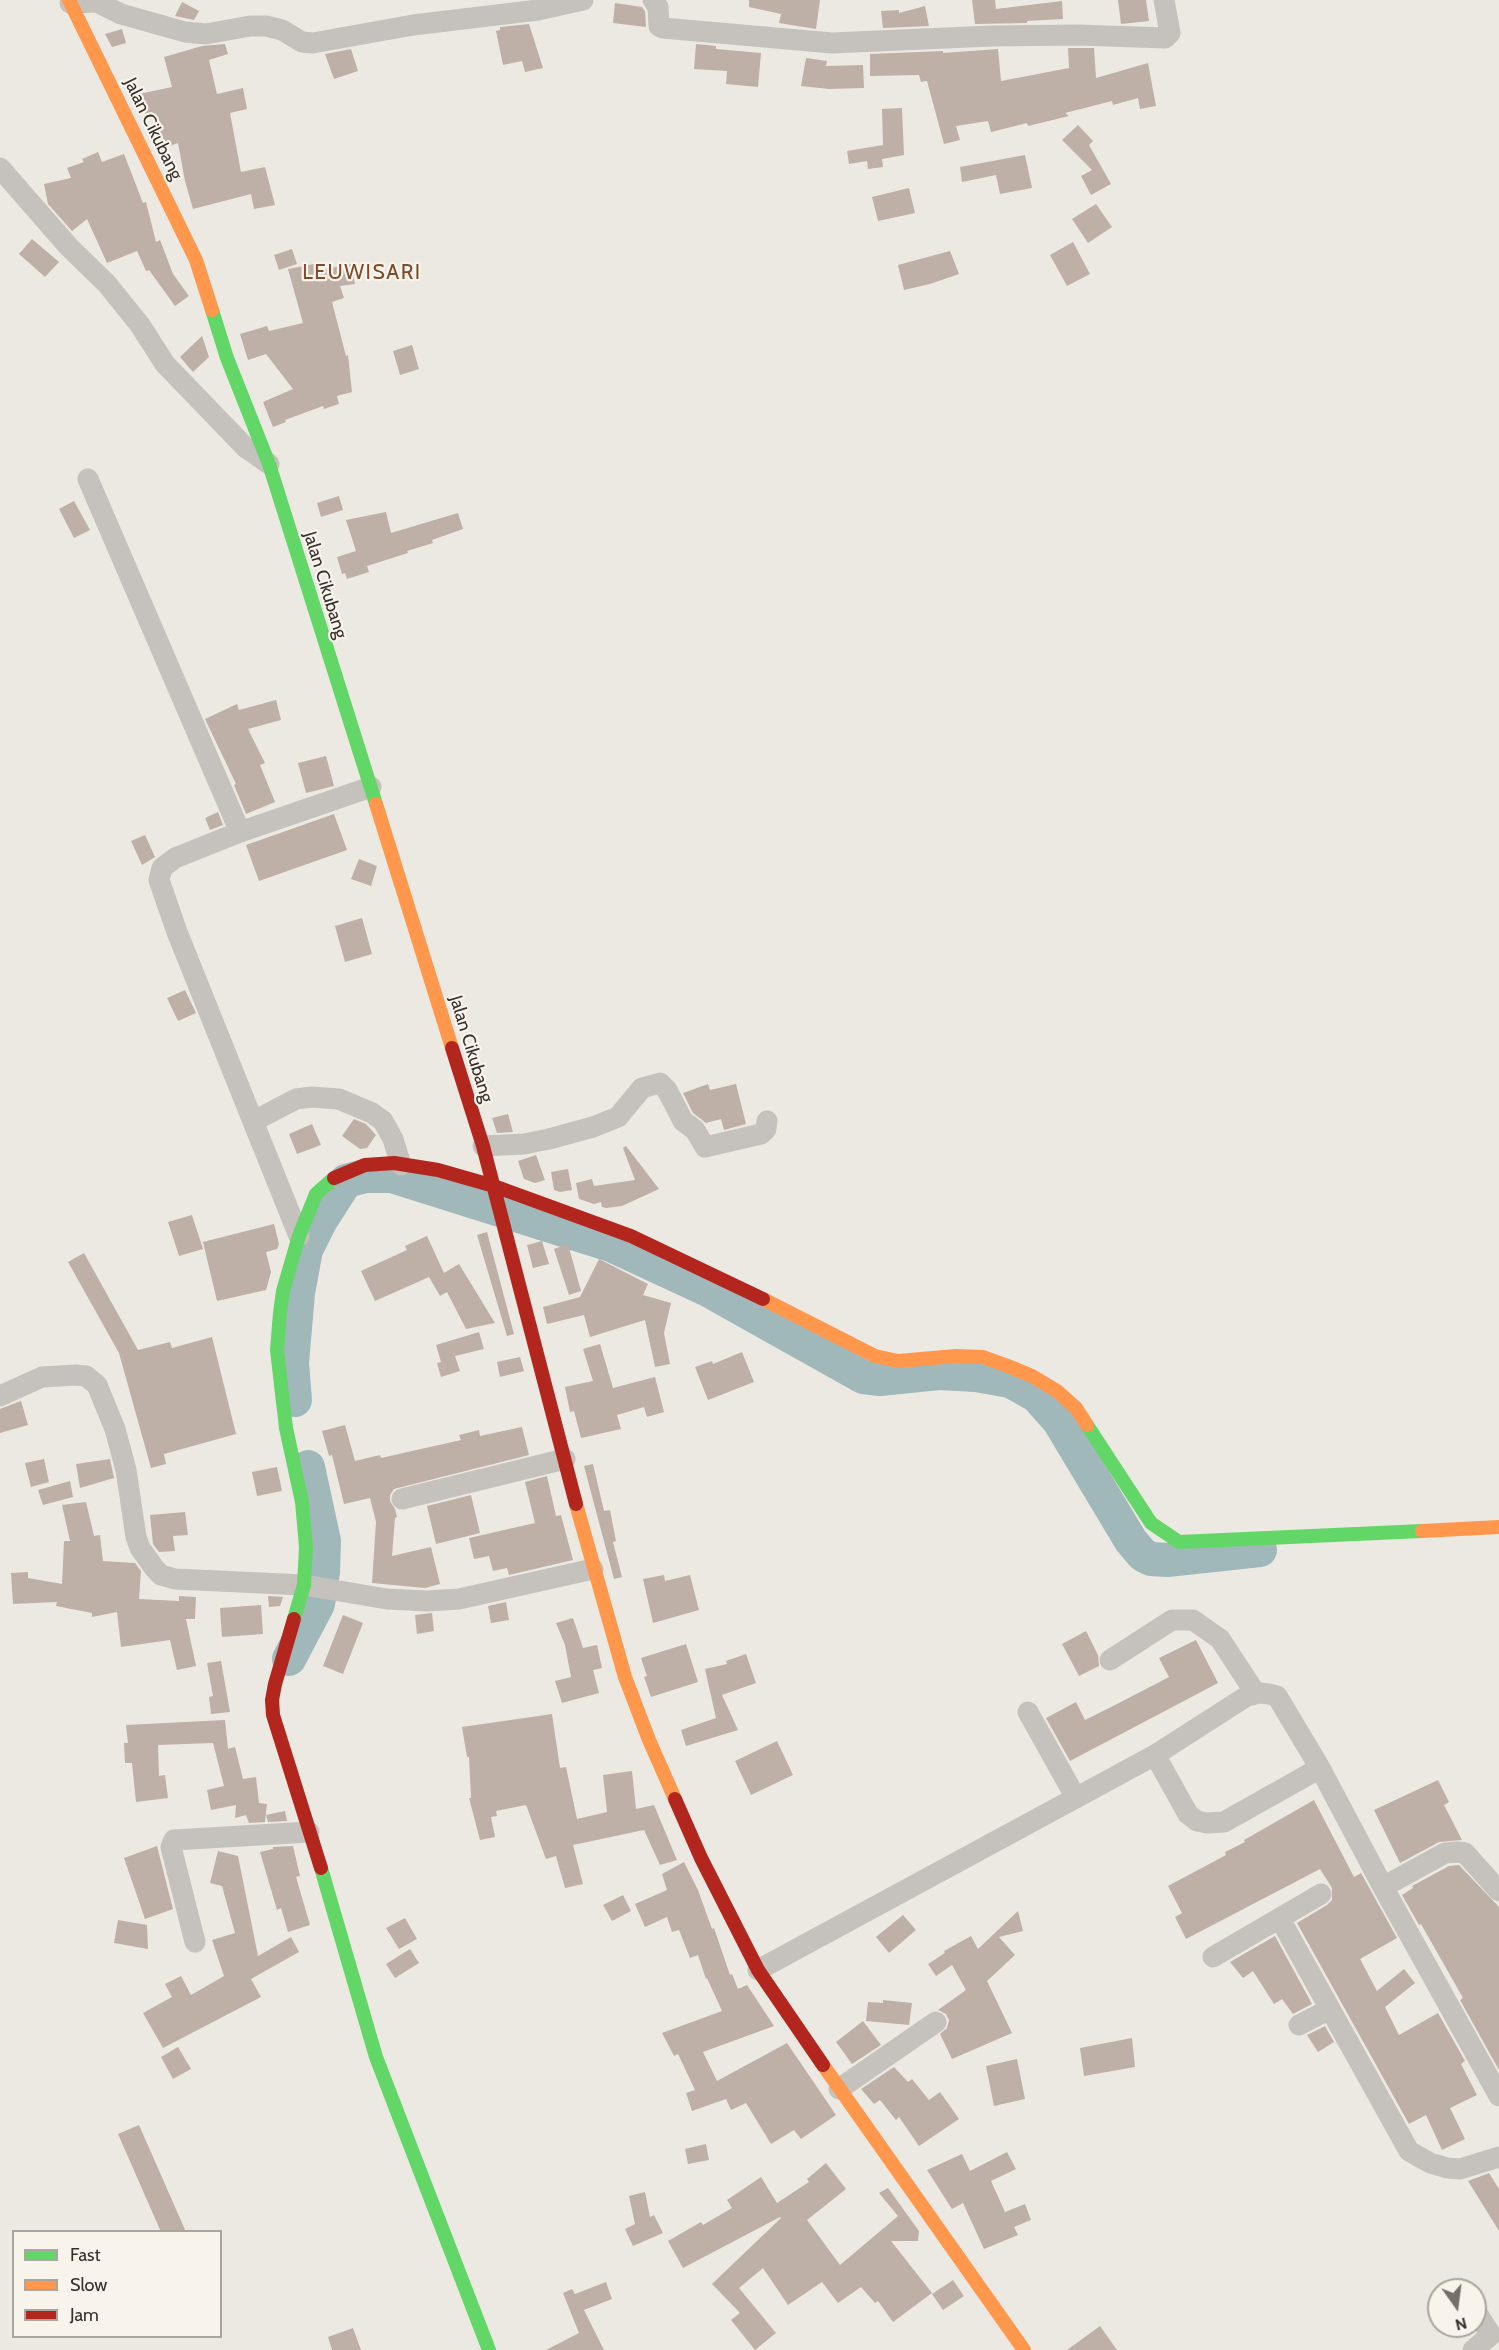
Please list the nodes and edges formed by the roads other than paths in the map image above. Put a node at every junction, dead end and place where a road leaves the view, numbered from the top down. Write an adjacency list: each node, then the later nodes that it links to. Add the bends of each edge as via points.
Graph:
1 (583, 0): 4 (street, via 313,43 266,26 206,34 185,32 97,3)
2 (653, 0): 3 (street, via 658,7 659,26 663,28 832,43 993,36 1165,38 1170,33)
3 (1164, 0)
4 (69, 2): 6 (street, Jalan Cikubang, via 196,260 227,358)
5 (0, 168): 6 (street, via 107,284 165,364 246,448)
6 (269, 464): 8 (street, Jalan Cikubang)
7 (88, 479): 9 (street)
8 (371, 788): 9 (street); 12 (street, Jalan Cikubang)
9 (240, 832): 10 (street, via 175,858 162,868 159,880)
10 (254, 1121): 13 (street, via 296,1099 339,1099 383,1121); 15 (street)
11 (766, 1121): 12 (street, via 761,1134 705,1147 695,1130 683,1121 660,1083 642,1088 618,1118 593,1127 549,1139)
12 (483, 1146): 14 (street, Jalan Cikubang)
13 (401, 1165): 14 (street, via 438,1170); 15 (street, via 364,1165 325,1184 316,1194)
14 (494, 1186): 17 (street, Jalan Cikubang); 19 (street, via 631,1236 875,1356 898,1361 983,1357 1032,1376 1076,1408 1151,1523 1179,1542)
15 (299, 1236): 21 (street, via 283,1291 277,1350 306,1547)
16 (0, 1396): 21 (street, via 42,1377 86,1376 97,1385 126,1470 136,1537 146,1558 161,1575)
17 (566, 1459): 18 (street); 20 (street, Jalan Cikubang)
18 (402, 1499)
19 (1499, 1527)
20 (593, 1569): 21 (street, via 459,1599 387,1599); 35 (street, Jalan Cikubang, via 649,1740 700,1858)
21 (317, 1587): 28 (street, via 272,1700 276,1727)
22 (1110, 1660): 23 (street, via 1172,1620 1193,1620 1220,1639)
23 (1256, 1694): 25 (street); 26 (street, via 1277,1696)
24 (1028, 1712): 27 (street)
25 (1155, 1755): 26 (street, via 1188,1814 1207,1823 1224,1822); 27 (street)
26 (1320, 1768): 29 (street)
27 (1076, 1798): 35 (street)
28 (309, 1832): 33 (street, via 174,1840 171,1847); 43 (street, via 376,2057)
29 (1383, 1887): 30 (street, via 1445,1853 1458,1852 1465,1853); 40 (street)
30 (1498, 1888)
31 (1321, 1894): 32 (street)
32 (1280, 1919): 34 (street); 36 (street)
33 (195, 1942)
34 (1213, 1957)
35 (758, 1970): 39 (street, Jalan Cikubang)
36 (1330, 2009): 38 (street); 41 (street, via 1408,2151 1430,2163 1460,2169)
37 (936, 2022): 39 (street)
38 (1299, 2025)
39 (839, 2089): 44 (street, Jalan Cikubang)
40 (1499, 2096)
41 (1499, 2157)
42 (1487, 2329): 45 (street, via 1491,2335)
43 (489, 2350)
44 (1024, 2350)
45 (1473, 2350)

